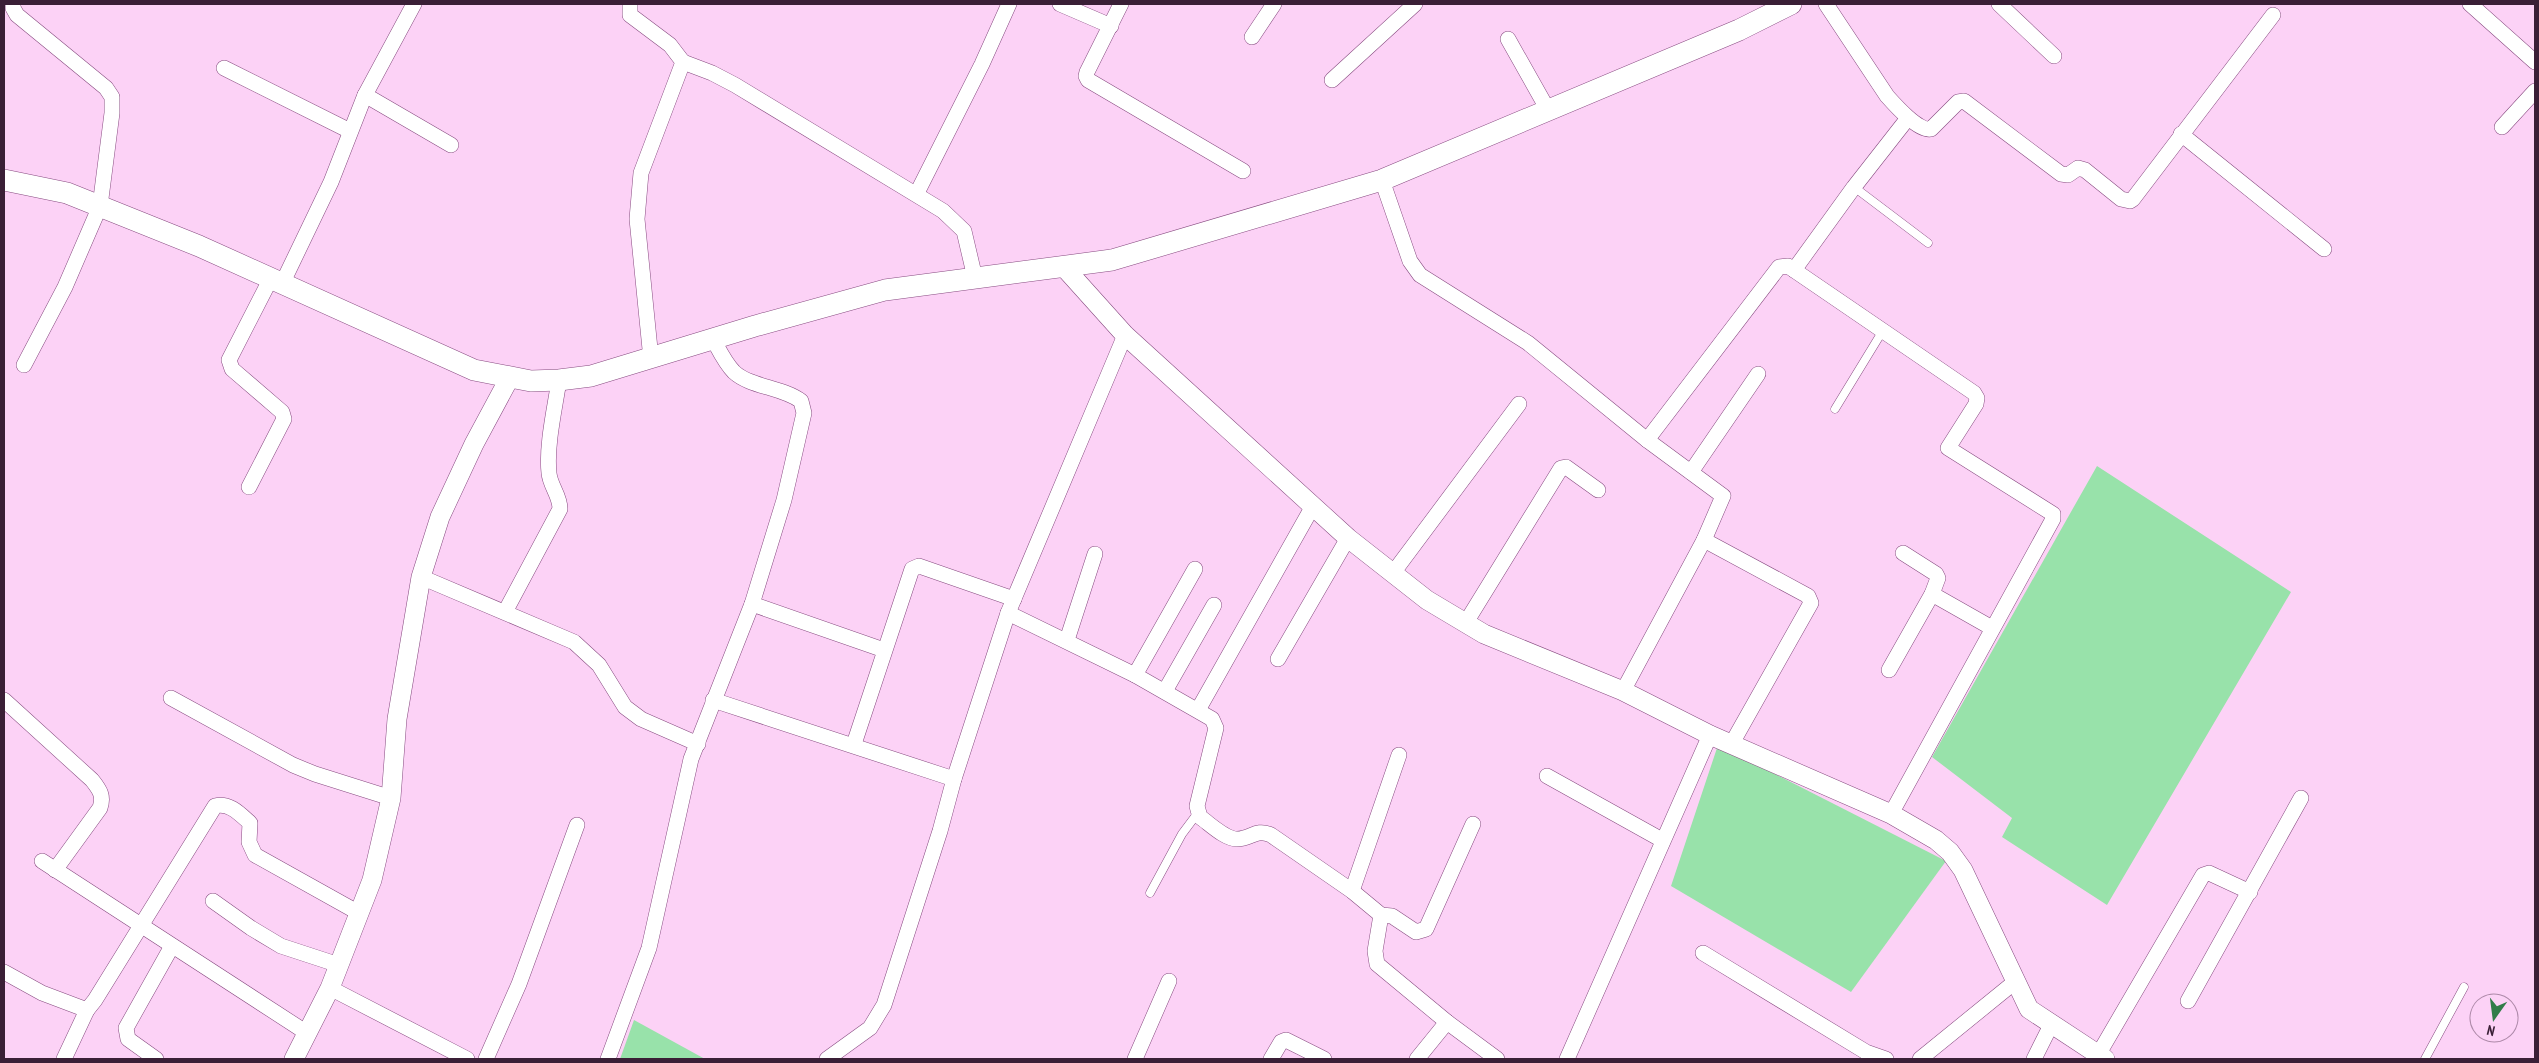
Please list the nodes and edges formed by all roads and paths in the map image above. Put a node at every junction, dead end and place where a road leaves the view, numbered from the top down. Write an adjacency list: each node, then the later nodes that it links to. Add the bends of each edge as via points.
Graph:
1 (14, 4): 35 (street, via 17,15 106,88 112,98)
2 (414, 4): 22 (street)
3 (630, 4): 18 (street, via 630,15 670,45)
4 (1009, 4): 34 (street)
5 (1060, 4): 14 (street)
6 (1121, 4): 14 (street)
7 (1274, 4): 15 (street)
8 (1416, 4): 21 (street)
9 (1792, 4): 24 (main road, via 1739,30)
10 (1826, 4): 25 (street, via 1887,96)
11 (2000, 4): 17 (street)
12 (2470, 4): 19 (street)
13 (2273, 15): 28 (street)
14 (1111, 26): 30 (street, via 1087,72 1088,80)
15 (1252, 37)
16 (1508, 39): 24 (street)
17 (2054, 56)
18 (683, 62): 34 (street, via 735,85); 45 (street, via 641,173 637,219)
19 (2535, 62)
20 (224, 68): 27 (street)
21 (1332, 80)
22 (365, 95): 27 (street); 29 (street)
23 (2532, 101): 26 (street)
24 (1548, 110): 32 (main road)
25 (1908, 118): 28 (street, via 1929,131 1958,102 1964,101 2061,174 2068,175 2078,168 2083,169 2121,199 2130,201); 33 (street)
26 (2502, 127)
27 (350, 131): 41 (street, via 331,182)
28 (2181, 134): 37 (street)
29 (451, 145)
30 (1243, 171)
31 (4, 180): 35 (main road, via 67,193)
32 (1382, 180): 38 (main road, via 1112,260); 52 (street, via 1410,261 1420,275 1528,343)
33 (1854, 187): 36 (lane); 39 (street)
34 (917, 193): 40 (street, via 964,231)
35 (100, 206): 41 (main road); 46 (street, via 65,287)
36 (1928, 243)
37 (2324, 249)
38 (1063, 266): 40 (main road); 43 (street)
39 (1794, 270): 42 (street); 52 (street, via 1788,266 1780,267)
40 (975, 278): 44 (main road, via 885,290)
41 (276, 281): 48 (main road, via 474,370); 54 (street, via 229,360 232,369 282,412 284,419)
42 (1882, 332): 51 (lane); 70 (street, via 1976,396 1976,404 1949,449 2053,514)
43 (1125, 335): 56 (street); 67 (street)
44 (713, 339): 45 (main road); 65 (street, via 734,371 743,378 790,393 801,401 804,412 784,500)
45 (651, 359): 49 (main road, via 591,376)
46 (24, 365)
47 (1758, 374): 53 (street)
48 (510, 377): 49 (main road, via 531,381); 63 (street, via 440,517)
49 (559, 380): 68 (street, via 549,472 560,500 560,509)
50 (1519, 404): 62 (street)
51 (1835, 409)
52 (1648, 440): 53 (street)
53 (1691, 472): 58 (street, via 1723,497)
54 (249, 487)
55 (1598, 490): 69 (street, via 1566,467 1561,468)
56 (1313, 506): 57 (street); 81 (street)
57 (1348, 538): 62 (street); 73 (street)
58 (1704, 540): 76 (street); 85 (street, via 1808,596 1810,603)
59 (1903, 553): 64 (street, via 1936,574 1938,578)
60 (1095, 554): 71 (street)
61 (1195, 569): 75 (street)
62 (1393, 573): 69 (street)
63 (421, 577): 68 (street); 89 (street, via 397,719)
64 (1932, 594): 70 (street); 74 (street)
65 (752, 604): 72 (street); 80 (street)
66 (1214, 605): 77 (street)
67 (1011, 606): 71 (street); 72 (street, via 915,567 910,573); 88 (street)
68 (504, 612): 83 (street, via 574,642 599,665 625,707 641,719)
69 (1465, 624): 76 (street)
70 (1992, 628): 92 (street)
71 (1067, 640): 75 (street)
72 (884, 650): 84 (street)
73 (1278, 660)
74 (1889, 670)
75 (1135, 675): 77 (street)
76 (1623, 690): 82 (street)
77 (1165, 691): 81 (street)
78 (171, 698): 89 (street, via 293,765)
79 (4, 700): 97 (street, via 100,790 100,808)
80 (713, 700): 83 (street); 84 (street)
81 (1198, 710): 91 (street, via 1212,719 1216,728)
82 (1710, 735): 85 (street); 95 (street)
83 (698, 744): 124 (street, via 691,759 649,948)
84 (854, 744): 88 (street)
85 (1731, 745): 92 (street)
86 (1399, 755): 98 (street)
87 (1547, 776): 95 (street)
88 (954, 779): 125 (street, via 884,1005 870,1028)
89 (391, 798): 102 (street, via 372,880)
90 (2301, 798): 99 (street)
91 (1197, 814): 98 (street, via 1233,838 1260,831 1271,835); 100 (lane, via 1182,834)
92 (1891, 814): 110 (street, via 1919,828 1950,852 1963,870)
93 (1473, 824): 103 (street, via 1426,929 1416,932 1392,916)
94 (577, 825): 123 (street, via 519,984)
95 (1662, 840): 131 (street)
96 (42, 861): 97 (street)
97 (55, 870): 104 (street)
98 (1352, 891): 103 (street)
99 (2250, 892): 113 (street); 118 (street, via 2209,873 2203,875)
100 (1150, 893)
101 (213, 900): 107 (street, via 281,946)
102 (359, 913): 104 (street, via 255,854 249,842 250,822 222,804 215,806); 107 (street)
103 (1381, 915): 115 (street, via 1375,951 1377,964)
104 (141, 927): 105 (street); 114 (street)
105 (172, 946): 117 (street); 120 (street, via 126,1028 128,1039)
106 (1703, 953): 132 (street, via 1866,1052)
107 (339, 965): 112 (street)
108 (4, 972): 114 (street, via 42,993)
109 (1169, 981): 126 (street)
110 (2016, 981): 116 (street, via 2029,1010); 133 (street)
111 (2464, 987): 135 (lane)
112 (330, 988): 117 (street); 122 (street)
113 (2188, 1001)
114 (87, 1010): 119 (street)
115 (1447, 1022): 129 (street); 130 (street)
116 (2051, 1025): 118 (street); 134 (street)
117 (308, 1033): 121 (street)
118 (2102, 1057)
119 (64, 1059)
120 (156, 1059)
121 (294, 1059)
122 (466, 1059)
123 (486, 1059)
124 (608, 1059)
125 (827, 1059)
126 (1135, 1059)
127 (1271, 1059): 128 (street, via 1281,1042 1286,1040)
128 (1324, 1059)
129 (1417, 1059)
130 (1497, 1059)
131 (1567, 1059)
132 (1886, 1059)
133 (1920, 1059)
134 (2034, 1059)
135 (2425, 1059)

